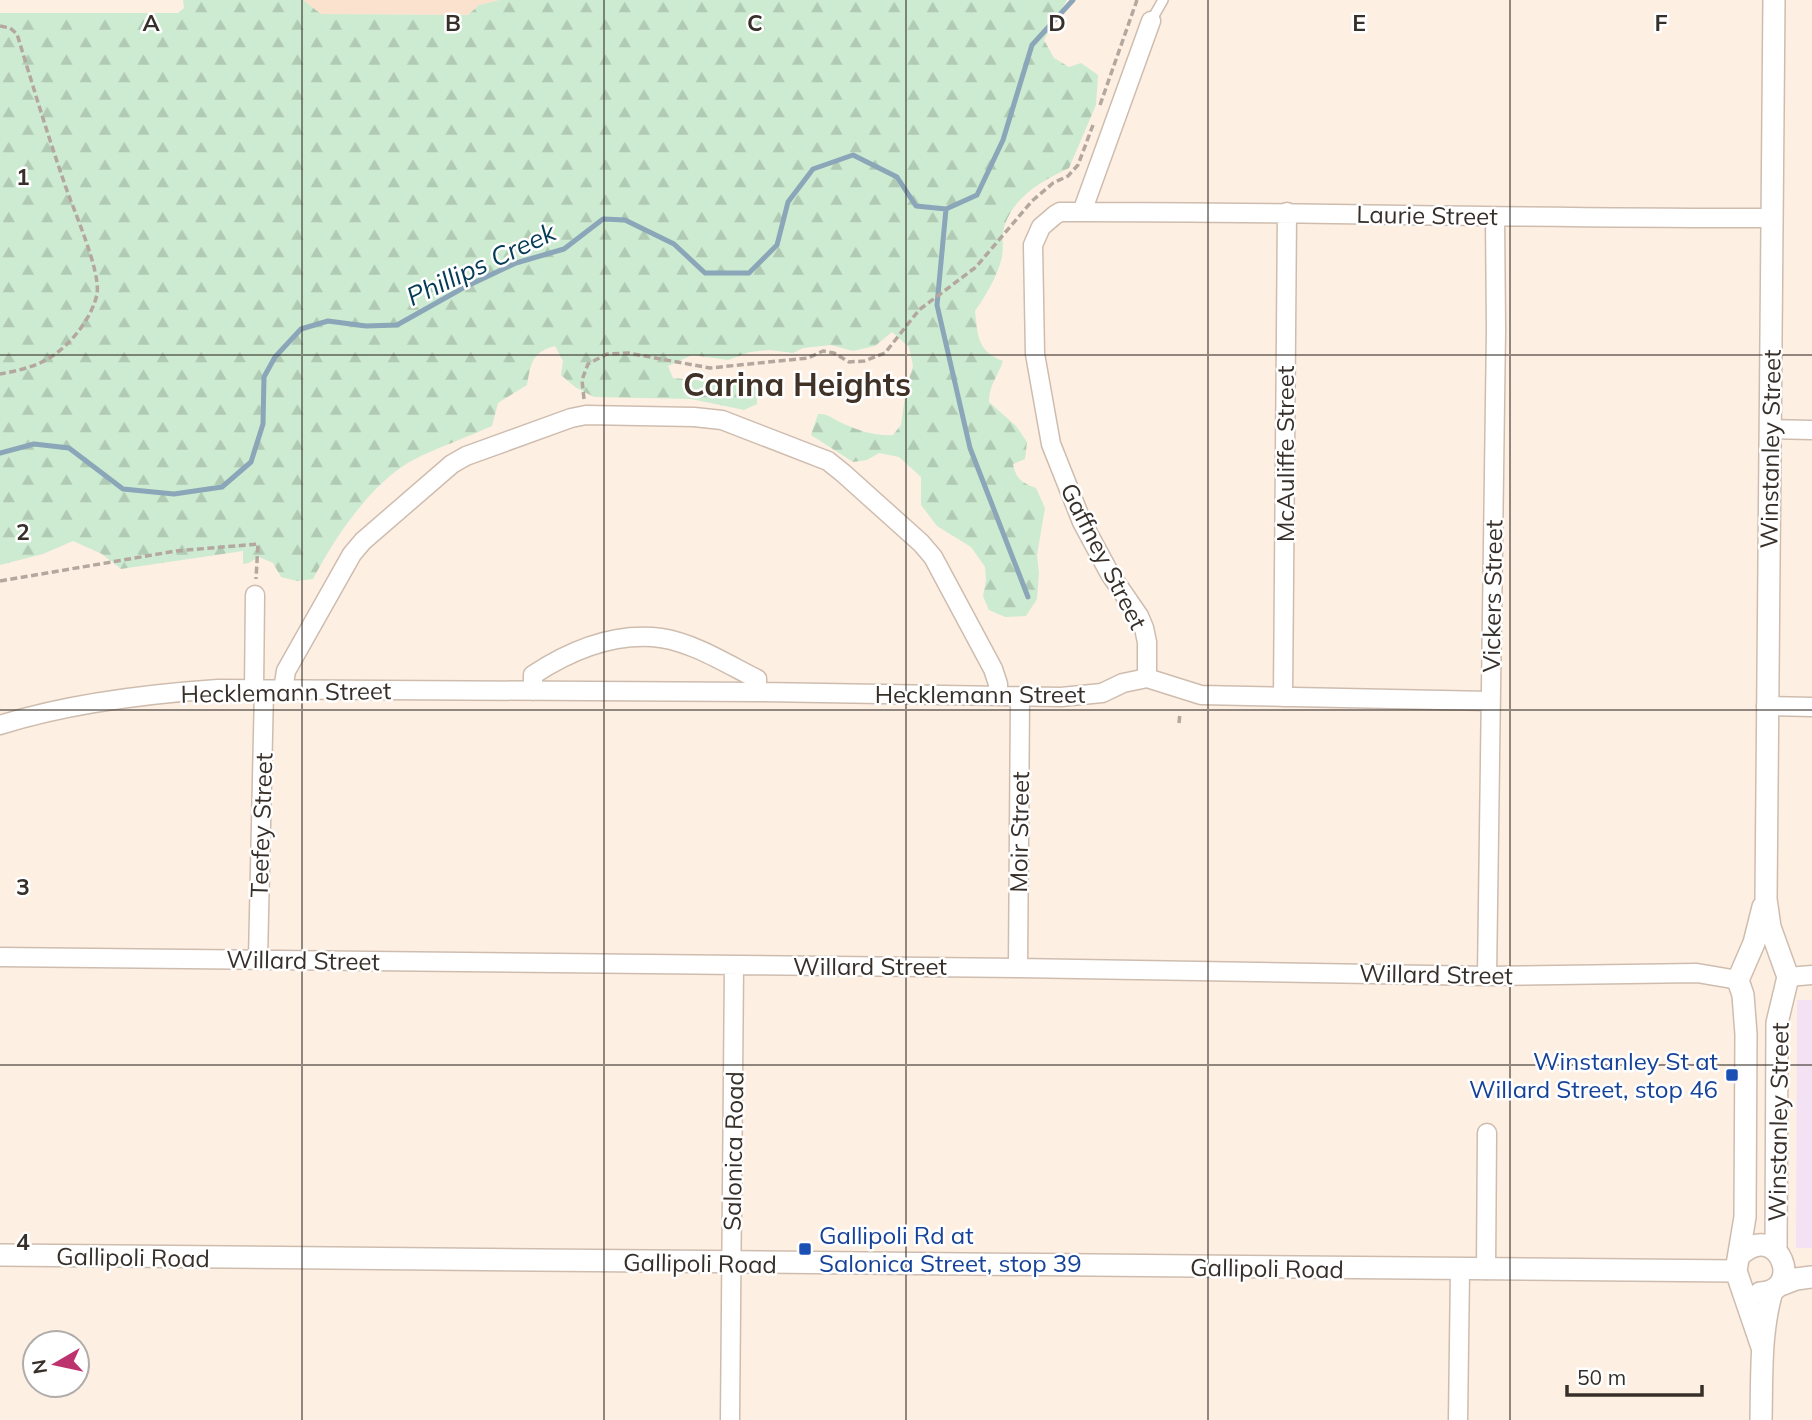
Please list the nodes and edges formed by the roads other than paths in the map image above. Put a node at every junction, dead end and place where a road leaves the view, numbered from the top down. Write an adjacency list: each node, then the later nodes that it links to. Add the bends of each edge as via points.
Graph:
1 (1163, 0): 3 (lane)
2 (1774, 0): 7 (street, Winstanley Street)
3 (1152, 21): 4 (street)
4 (1082, 212): 5 (street, Laurie Street); 11 (street, Gaffney Street, via 1055,215 1041,227 1033,245 1035,354 1051,444 1082,522 1139,616 1147,642)
5 (1287, 212): 6 (street, Laurie Street); 18 (street, McAuliffe Street)
6 (1495, 217): 7 (street, Laurie Street); 19 (street, Vickers Street)
7 (1772, 218): 8 (street, Winstanley Street)
8 (1770, 429): 9 (street); 20 (street, Winstanley Street)
9 (1812, 430)
10 (255, 595): 12 (street, Teefey Street)
11 (1147, 678): 17 (street, Hecklemann Street, via 1102,693); 18 (street, via 1201,695)
12 (259, 690): 13 (street, Hecklemann Street); 22 (street, Hecklemann Street, via 169,694 41,712); 25 (street, Teefey Street)
13 (283, 690): 14 (street, Hecklemann Street); 16 (street, via 286,671 363,541 466,456 586,415 708,417 828,461 933,557 993,669)
14 (533, 691): 15 (street, Hecklemann Street); 15 (street, via 533,675 552,662 593,644 631,637 663,638 690,647 757,678)
15 (757, 692): 16 (street, Hecklemann Street)
16 (998, 696): 17 (street, Hecklemann Street)
17 (1020, 697): 27 (street, Moir Street)
18 (1283, 697): 19 (street)
19 (1490, 701): 29 (street, Vickers Street)
20 (1766, 706): 21 (street); 23 (street, Winstanley Street)
21 (1812, 707)
22 (0, 725)
23 (1766, 899): 30 (street, Winstanley Street); 31 (street, Winstanley Street)
24 (0, 957): 25 (street, Willard Street)
25 (258, 959): 26 (street, Willard Street)
26 (734, 965): 27 (street, Willard Street); 35 (street, Salonica Road)
27 (1018, 968): 29 (street, Willard Street)
28 (1812, 975): 30 (street)
29 (1487, 976): 31 (street, Willard Street, via 1697,973)
30 (1784, 978): 31 (street, via 1766,956 1751,959); 31 (street, Winstanley Street, via 1772,1004 1764,1005 1756,1004); 33 (street, Winstanley Street, via 1777,1023)
31 (1742, 980): 38 (street, Winstanley Street, via 1745,1217)
32 (1487, 1133): 37 (street)
33 (1779, 1254): 38 (street, Winstanley Street, via 1762,1245 1746,1249); 39 (street, via 1798,1268); 41 (street, Winstanley Street, via 1785,1272)
34 (0, 1255): 35 (street, Gallipoli Road)
35 (732, 1263): 36 (street, Gallipoli Road); 43 (street, Salonica Road)
36 (1460, 1270): 37 (street, Gallipoli Road); 44 (street)
37 (1486, 1270): 38 (street, Gallipoli Road)
38 (1740, 1270): 41 (street, via 1756,1293); 42 (street, Winstanley Street)
39 (1812, 1271)
40 (1812, 1277): 41 (street)
41 (1775, 1288): 42 (street, Winstanley Street, via 1765,1317)
42 (1762, 1347): 45 (street, Winstanley Street)
43 (730, 1420)
44 (1458, 1420)
45 (1761, 1420)

